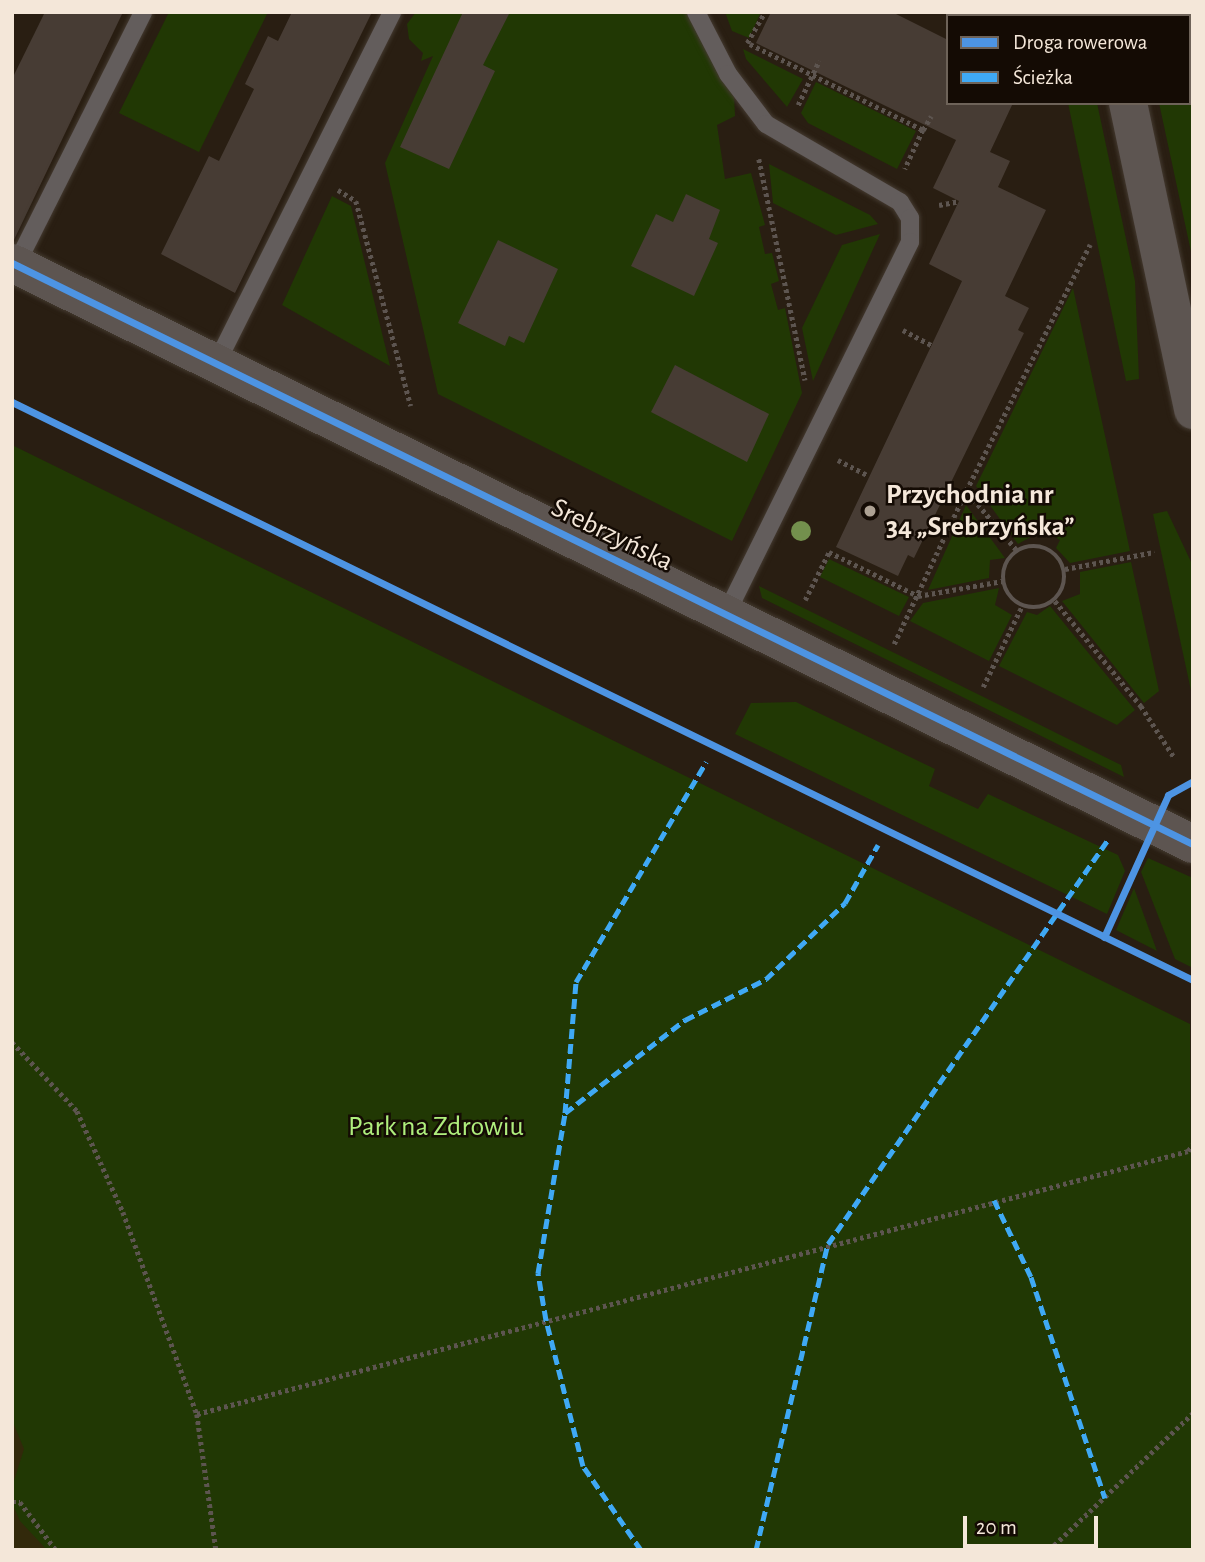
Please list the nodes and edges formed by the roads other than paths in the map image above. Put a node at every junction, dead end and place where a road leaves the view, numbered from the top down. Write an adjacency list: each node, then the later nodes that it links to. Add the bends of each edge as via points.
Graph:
1 (144, 12): 5 (lane)
2 (392, 12): 6 (lane)
3 (696, 12): 8 (lane, via 727,74 766,124 900,202 910,218 910,242)
4 (1128, 105): 7 (street)
5 (14, 264): 6 (street, Srebrzyńska)
6 (215, 366): 8 (street, Srebrzyńska)
7 (1193, 410)
8 (726, 614): 9 (street, Srebrzyńska)
9 (1193, 844)

